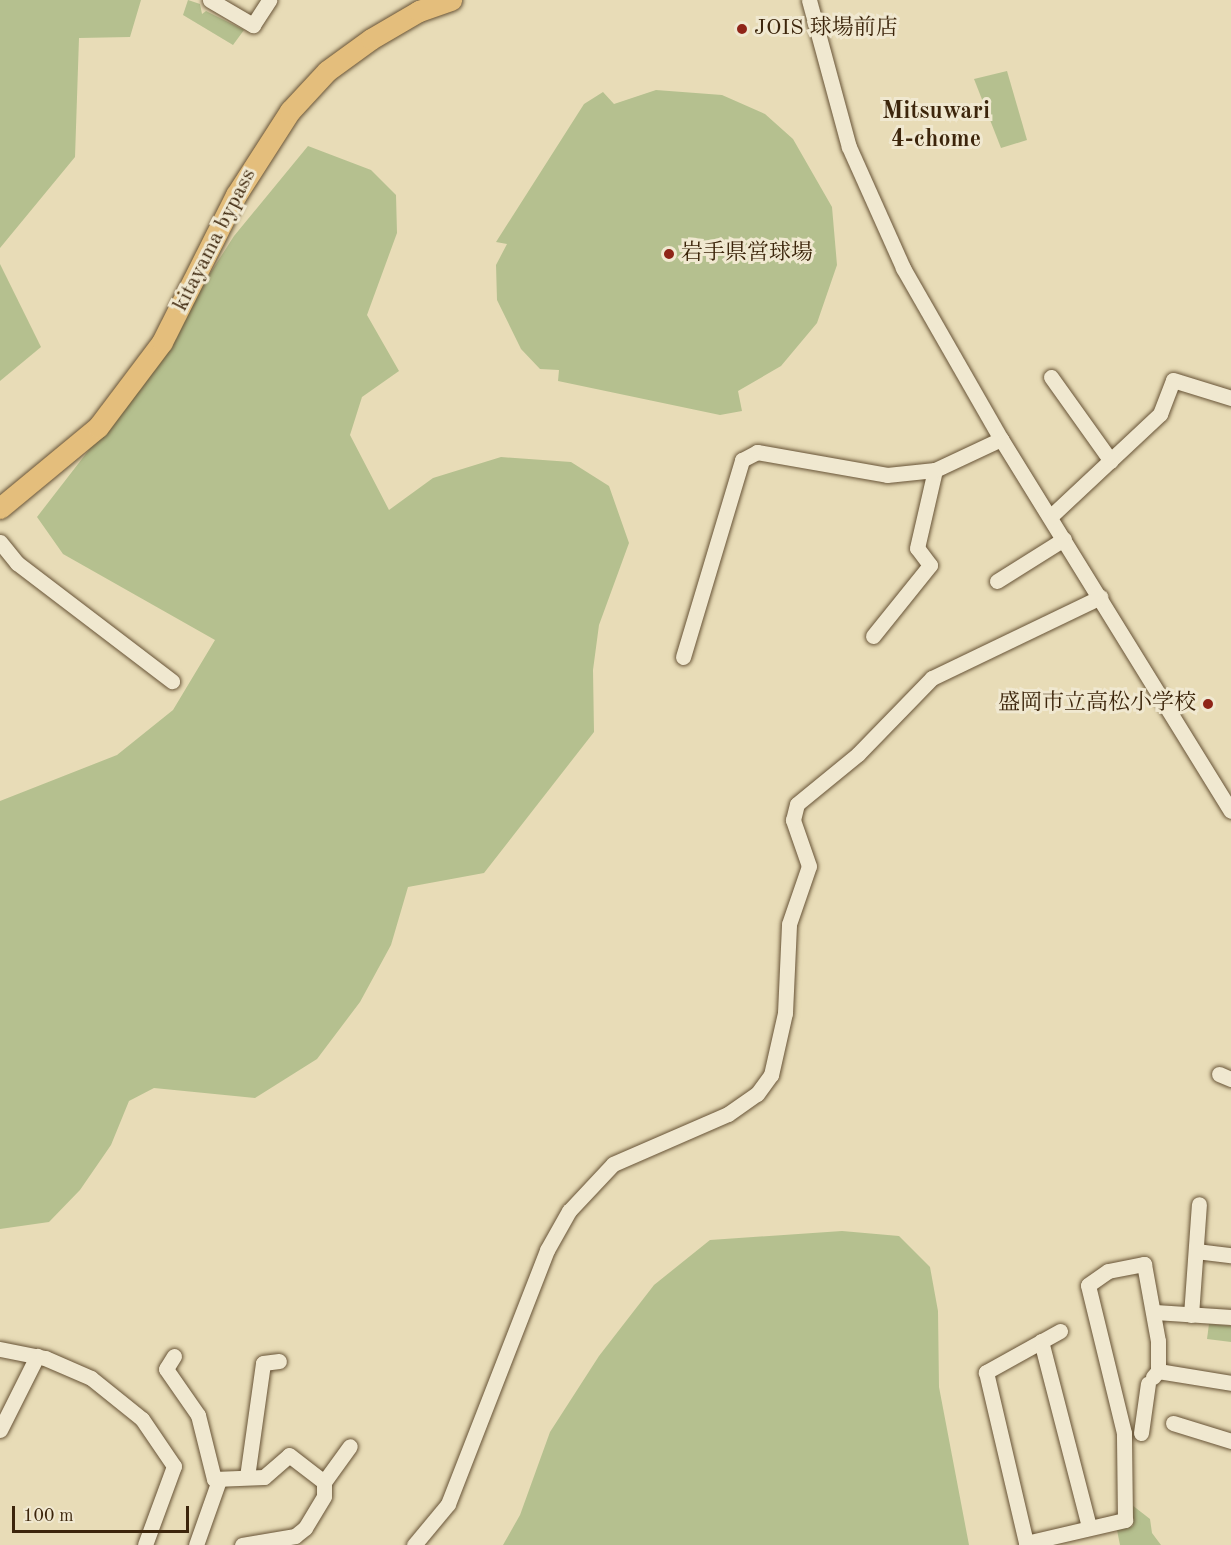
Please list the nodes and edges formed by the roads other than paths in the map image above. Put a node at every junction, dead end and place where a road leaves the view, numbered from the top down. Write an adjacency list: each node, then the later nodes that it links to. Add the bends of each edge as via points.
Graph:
1 (210, 0): 2 (street, via 253,26)
2 (269, 0)
3 (422, 0): 11 (highway, kitayama bypass, via 386,14 347,41 286,96 243,157 183,281 132,367 81,425)
4 (452, 0): 12 (highway, kitayama bypass, via 418,11 371,39 327,71 290,111 236,195 192,288 155,352 98,427)
5 (809, 0): 8 (street, via 865,191 903,268)
6 (1051, 377): 9 (street)
7 (1231, 398): 9 (street, via 1173,380 1160,414)
8 (1001, 439): 10 (street); 13 (street)
9 (1111, 461): 13 (street)
10 (935, 470): 18 (street, via 916,548 930,565); 19 (street, via 887,475 757,452 742,460)
11 (0, 491)
12 (0, 508)
13 (1050, 518): 14 (street)
14 (1064, 539): 16 (street); 17 (street)
15 (0, 542): 20 (street, via 17,563)
16 (997, 581)
17 (1100, 597): 21 (street); 49 (street, via 932,678 858,754 797,804 793,820 809,866 789,924 785,1013 771,1075 757,1094 728,1114 613,1164 569,1211 547,1250 448,1504)
18 (873, 636)
19 (683, 657)
20 (172, 681)
21 (1231, 811)
22 (1199, 1204): 23 (street)
23 (1196, 1251): 24 (street); 26 (street)
24 (1231, 1255)
25 (1155, 1312): 26 (street); 34 (street); 44 (street, via 1144,1264 1108,1270 1088,1285 1089,1315 1124,1432 1125,1520)
26 (1191, 1315): 27 (street)
27 (1231, 1317)
28 (1060, 1331): 29 (street)
29 (1041, 1341): 44 (street); 44 (street, via 986,1372 1026,1543)
30 (0, 1349): 31 (street)
31 (37, 1356): 37 (street); 46 (street, via 91,1378 122,1399 142,1419 174,1466)
32 (174, 1356): 42 (street, via 166,1369 198,1415 211,1475)
33 (279, 1361): 41 (street, via 263,1363)
34 (1153, 1377): 35 (street); 38 (street)
35 (1231, 1383)
36 (1173, 1422): 39 (street)
37 (0, 1430)
38 (1141, 1432)
39 (1231, 1441)
40 (350, 1446): 43 (street)
41 (247, 1477): 42 (street); 43 (street, via 264,1478 289,1455)
42 (219, 1480): 47 (street)
43 (324, 1482): 45 (street, via 324,1496 305,1528 295,1536)
44 (1089, 1527)
45 (266, 1543): 48 (street)
46 (146, 1545)
47 (196, 1545)
48 (242, 1545)
49 (414, 1545)

